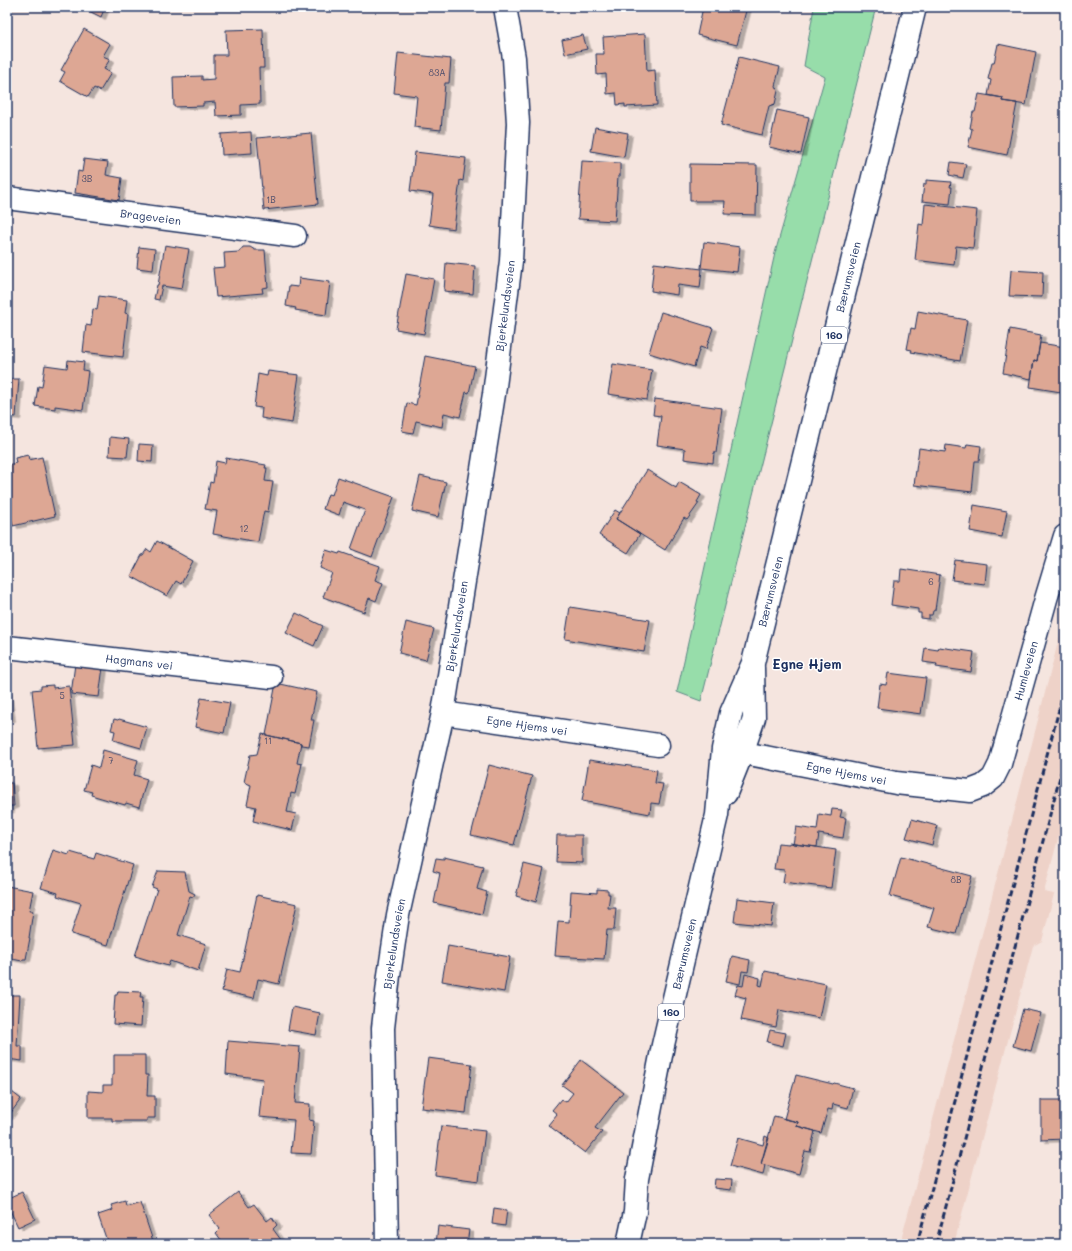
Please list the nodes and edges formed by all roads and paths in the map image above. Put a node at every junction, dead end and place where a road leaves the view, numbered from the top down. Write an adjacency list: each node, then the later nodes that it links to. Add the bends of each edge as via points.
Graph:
1 (505, 7): 8 (street, Bjerkelundsveien, via 514,58 518,123 511,261 494,394)
2 (915, 7): 10 (street, Bærumsveien / 160, via 753,663 754,718)
3 (7, 198): 4 (street, Brageveien)
4 (295, 236)
5 (1065, 536): 11 (street, Humleveien, via 1000,764 993,778 983,786)
6 (7, 647): 7 (street, Hagmans vei)
7 (271, 676)
8 (443, 713): 9 (street, Egne Hjems vei); 13 (street, Bjerkelundsveien, via 398,915 383,1028)
9 (658, 745)
10 (732, 751): 11 (street, Egne Hjems vei, via 896,782); 12 (street, Bærumsveien / 160, via 663,1045 637,1179)
11 (970, 791)
12 (635, 1212): 14 (street, Bærumsveien / 160); 15 (street, Bærumsveien / 160)
13 (388, 1244)
14 (628, 1244)
15 (645, 1244)

